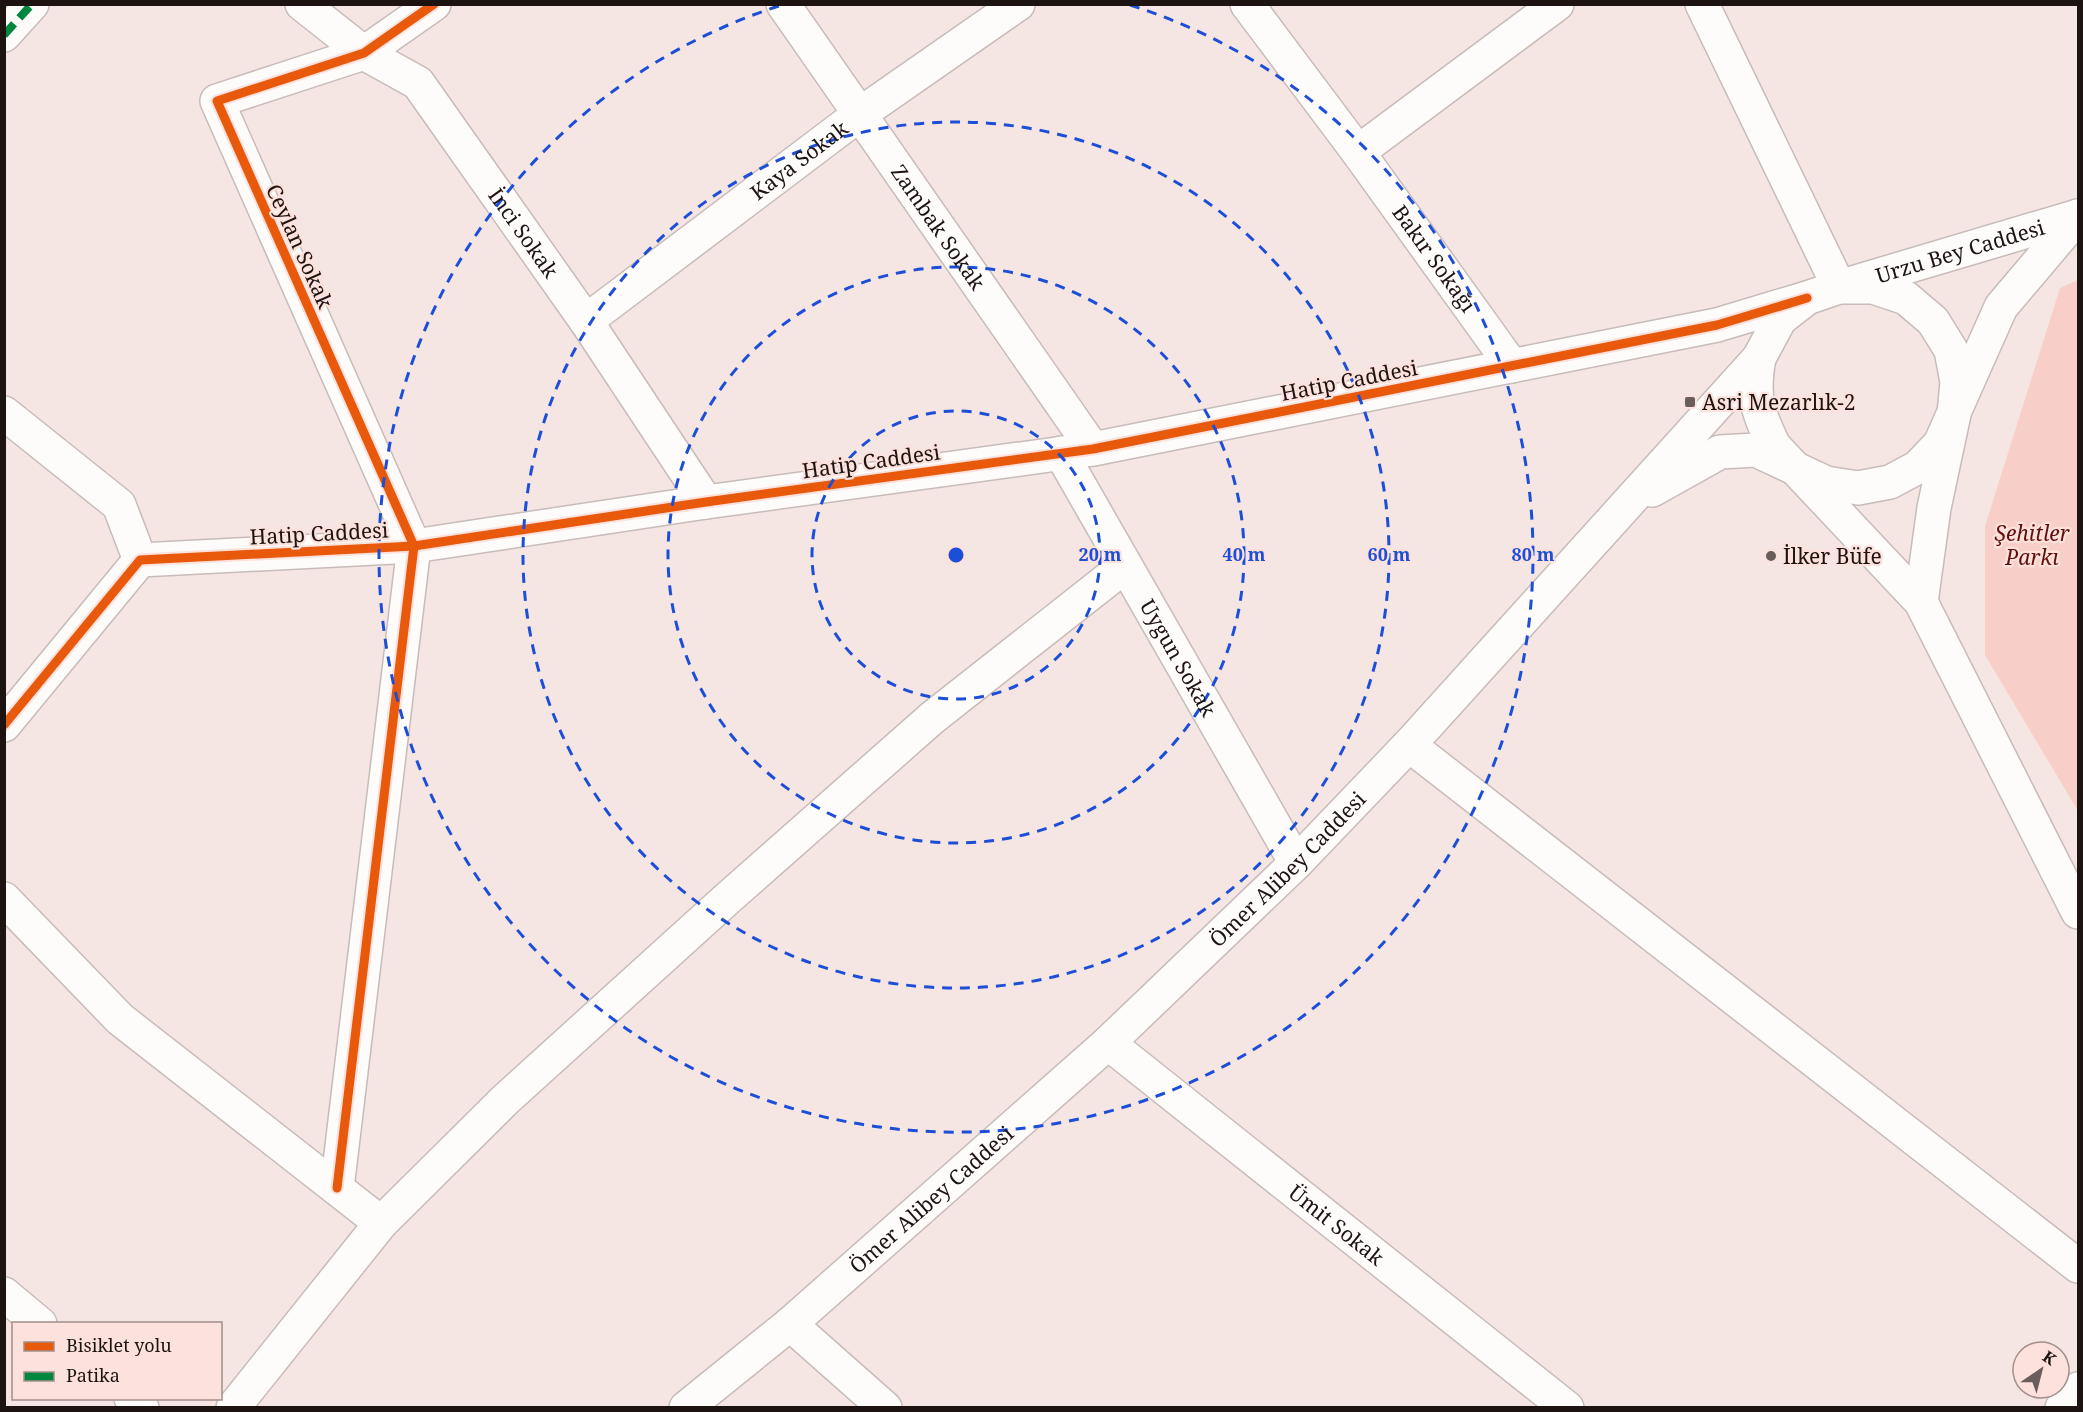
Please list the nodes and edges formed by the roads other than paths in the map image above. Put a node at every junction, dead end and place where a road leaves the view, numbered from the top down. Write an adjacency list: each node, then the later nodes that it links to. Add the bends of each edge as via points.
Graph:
1 (32, 4): 9 (street)
2 (302, 4): 10 (street, İnci Sokak)
3 (434, 4): 10 (street)
4 (783, 4): 11 (street, Zambak Sokak)
5 (1018, 4): 11 (street, Kaya Sokak)
6 (1247, 4): 12 (street, Bakır Sokağı)
7 (1557, 4): 12 (street)
8 (1702, 4): 14 (street)
9 (4, 35)
10 (364, 53): 16 (street, İnci Sokak, via 418,82); 26 (street, Ceylan Sokak, via 216,101)
11 (860, 114): 16 (street, Kaya Sokak); 21 (street, Zambak Sokak)
12 (1358, 152): 18 (street, Bakır Sokağı)
13 (2079, 216): 14 (street, Urzu Bey Caddesi); 20 (street, via 2001,307)
14 (1839, 287): 15 (street, Ömer Alibey Caddesi); 20 (street, via 1873,287 1906,298 1933,321 1951,350 1957,382)
15 (1806, 298): 17 (street, Ömer Alibey Caddesi, via 1780,319); 18 (street, Hatip Caddesi, via 1717,325)
16 (586, 321): 24 (street, İnci Sokak)
17 (1759, 358): 23 (street, via 1755,383 1760,417 1774,446); 25 (street, Ömer Alibey Caddesi)
18 (1512, 366): 21 (street, Hatip Caddesi)
19 (4, 413): 27 (street, via 119,505)
20 (1954, 414): 23 (street, via 1940,444 1918,467 1890,482 1858,488 1826,483); 29 (street, via 1934,508)
21 (1093, 448): 22 (street, Hatip Caddesi)
22 (1061, 453): 24 (street, Hatip Caddesi); 28 (street, Uygun Sokak)
23 (1796, 469): 25 (street, via 1756,450 1720,452); 29 (street)
24 (706, 502): 26 (street, Hatip Caddesi)
25 (1627, 504): 31 (street, Ömer Alibey Caddesi)
26 (414, 546): 27 (street, Hatip Caddesi); 36 (street)
27 (140, 560): 30 (street)
28 (1125, 566): 32 (street, Uygun Sokak); 37 (street, via 932,718 505,1100)
29 (1921, 602): 34 (street)
30 (4, 725)
31 (1409, 745): 32 (street, Ömer Alibey Caddesi); 38 (street)
32 (1296, 863): 35 (street, Ömer Alibey Caddesi)
33 (4, 899): 36 (street, via 120,1019)
34 (2079, 912)
35 (1108, 1043): 41 (street, Ömer Alibey Caddesi); 46 (street, Ümit Sokak)
36 (337, 1188): 37 (street)
37 (381, 1223): 43 (street)
38 (2079, 1266)
39 (4, 1294): 40 (street)
40 (39, 1322)
41 (790, 1324): 44 (street, Ömer Alibey Caddesi); 45 (street)
42 (2079, 1389): 47 (street)
43 (233, 1407)
44 (686, 1407)
45 (885, 1407)
46 (1567, 1407)
47 (2061, 1407)

